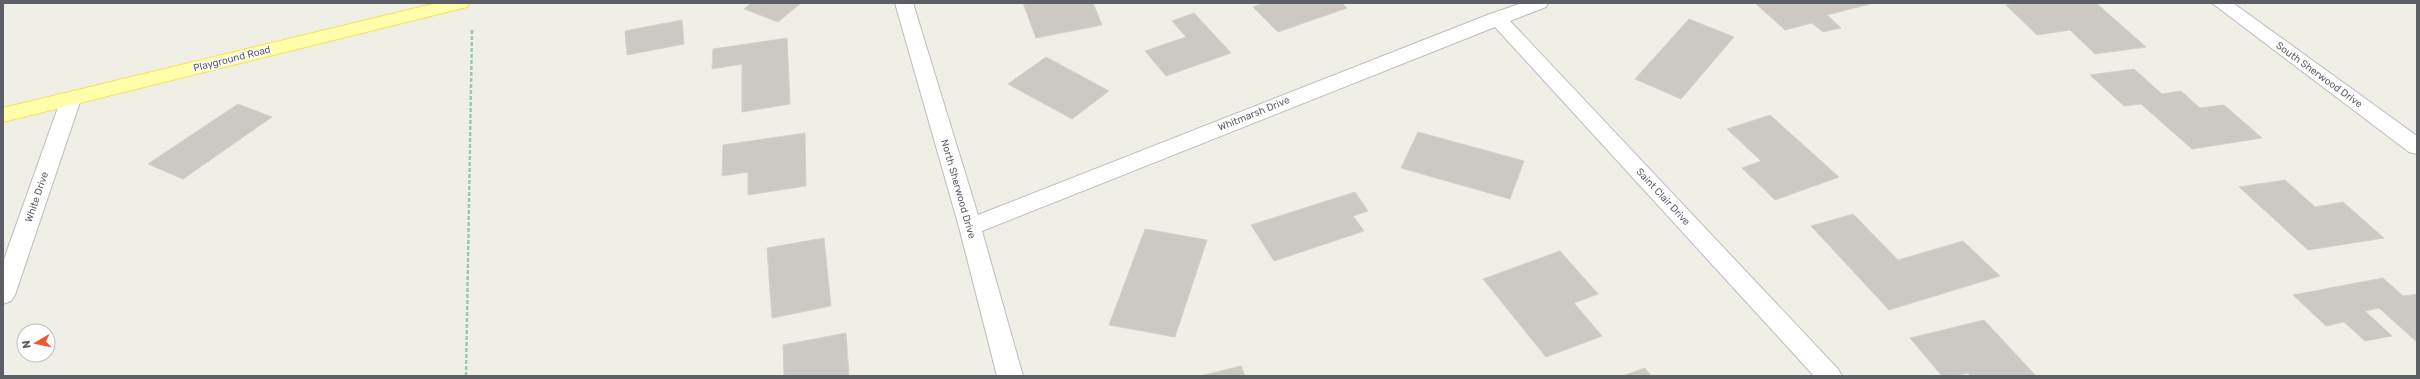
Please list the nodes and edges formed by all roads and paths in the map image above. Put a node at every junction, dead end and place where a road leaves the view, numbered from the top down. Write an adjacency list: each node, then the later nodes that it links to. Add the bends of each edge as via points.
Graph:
1 (460, 3): 7 (main road, Playground Road)
2 (904, 3): 10 (street, North Sherwood Drive)
3 (1539, 3): 5 (street, Whitmarsh Drive)
4 (2221, 3): 9 (street, South Sherwood Drive)
5 (1497, 18): 10 (street, Whitmarsh Drive); 14 (street, Saint Clair Drive)
6 (472, 27): 12 (path)
7 (71, 99): 8 (main road, Playground Road); 11 (street, White Drive)
8 (3, 115)
9 (2417, 147)
10 (970, 227): 13 (street, North Sherwood Drive)
11 (3, 295)
12 (466, 376)
13 (1010, 376)
14 (1829, 376)

